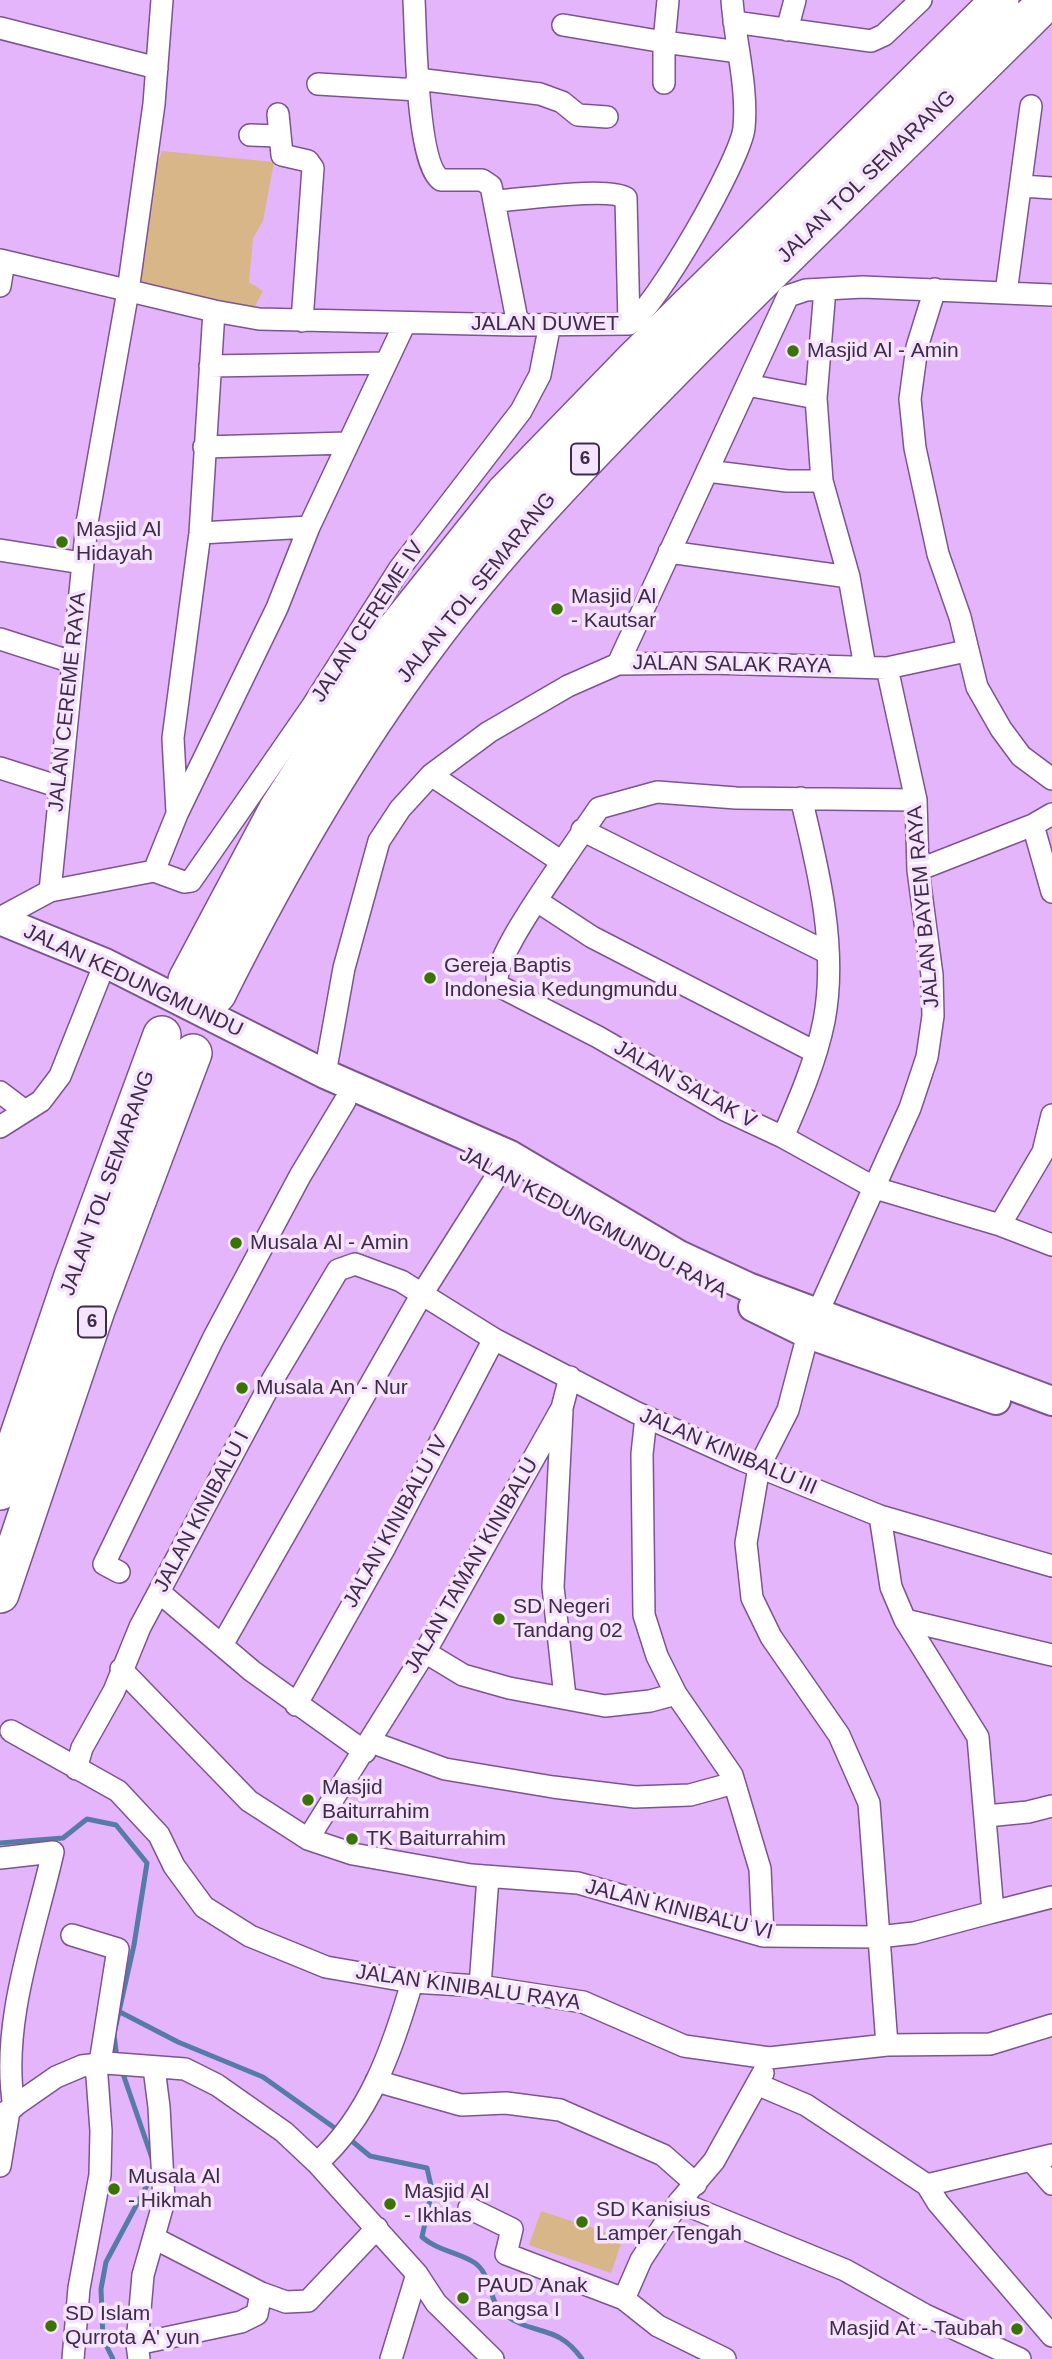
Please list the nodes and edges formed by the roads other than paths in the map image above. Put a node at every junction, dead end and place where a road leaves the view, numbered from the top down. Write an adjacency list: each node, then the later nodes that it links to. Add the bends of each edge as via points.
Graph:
1 (162, 0): 15 (street, JALAN CEREME RAYA)
2 (414, 0): 18 (street)
3 (668, 0): 13 (street)
4 (732, 0): 9 (street, JALAN DUWET)
5 (794, 0): 12 (street)
6 (920, 0): 12 (street, via 884,35 870,41)
7 (1000, 0): 8 (highway, JALAN TOL SEMARANG / 6, via 504,494 369,667 278,809 202,987 250,928 335,782 425,646 488,568 556,489 790,250)
8 (1048, 0)
9 (734, 22): 12 (street); 14 (street, JALAN DUWET)
10 (563, 25): 13 (street)
11 (0, 28): 15 (street)
12 (787, 30)
13 (664, 42): 14 (street); 16 (street)
14 (739, 52): 38 (street, JALAN DUWET, via 744,117 740,147 657,292 639,319)
15 (157, 68): 31 (street, JALAN CEREME RAYA)
16 (664, 83)
17 (318, 84): 18 (street)
18 (418, 84): 21 (street, via 540,94 562,102 578,115); 26 (street, via 435,176 449,181 482,180 491,187)
19 (1031, 106): 24 (street)
20 (278, 114): 23 (street)
21 (607, 117)
22 (250, 135): 23 (street)
23 (279, 136): 35 (street, via 285,158 309,161 313,168)
24 (1022, 186): 25 (street); 32 (street)
25 (1052, 188)
26 (495, 201): 38 (street, via 562,195 617,194 626,198); 39 (street)
27 (2, 261): 28 (street); 31 (street, JALAN DUWET)
28 (0, 286)
29 (825, 289): 30 (street); 42 (street, via 788,296); 43 (street)
30 (934, 289): 32 (street); 55 (street, via 917,347 911,399 915,448 938,554 960,617)
31 (128, 292): 34 (street, JALAN DUWET); 52 (street, JALAN CEREME RAYA)
32 (1006, 293): 33 (street)
33 (1052, 295)
34 (214, 311): 35 (street, JALAN DUWET); 41 (street)
35 (302, 321): 36 (street, JALAN DUWET)
36 (405, 323): 39 (street, JALAN DUWET); 40 (street)
37 (551, 324): 38 (street, JALAN DUWET); 39 (street, JALAN DUWET); 71 (street, JALAN CEREME IV, via 540,375 521,411 400,568 313,705 191,881)
38 (629, 324)
39 (518, 325)
40 (386, 363): 41 (street); 44 (street)
41 (210, 366): 45 (street)
42 (747, 385): 43 (street); 46 (street)
43 (816, 398): 47 (street)
44 (348, 443): 45 (street); 48 (street)
45 (204, 447): 49 (street)
46 (707, 471): 47 (street); 51 (street)
47 (822, 481): 53 (street)
48 (309, 527): 49 (street); 66 (street, via 277,608)
49 (200, 533): 66 (street, via 173,738)
50 (0, 550): 52 (street)
51 (669, 552): 53 (street); 57 (street)
52 (82, 563): 56 (street, JALAN CEREME RAYA)
53 (849, 577): 58 (street)
54 (0, 639): 56 (street)
55 (966, 651): 59 (street, JALAN SALAK RAYA); 62 (street, via 977,687 1001,729 1021,756)
56 (72, 662): 63 (street, JALAN CEREME RAYA)
57 (618, 664): 58 (street, JALAN SALAK RAYA); 61 (street, JALAN SALAK RAYA, via 568,686 489,732)
58 (865, 667): 59 (street, JALAN SALAK RAYA)
59 (887, 668): 65 (street, JALAN BAYEM RAYA)
60 (0, 768): 63 (street)
61 (430, 775): 69 (street); 83 (street, JALAN SALAK RAYA, via 379,841 344,968)
62 (1052, 779)
63 (60, 787): 72 (street, JALAN CEREME RAYA)
64 (801, 798): 65 (street); 68 (street, via 657,792 598,808); 77 (street, via 815,857)
65 (916, 800): 70 (street, JALAN BAYEM RAYA)
66 (177, 814): 71 (street)
67 (1043, 819): 70 (street); 73 (street)
68 (582, 830): 69 (street); 77 (street)
69 (562, 862): 74 (street)
70 (918, 870): 92 (street, JALAN BAYEM RAYA, via 933,1016 927,1058)
71 (154, 871): 72 (street)
72 (50, 891): 75 (street)
73 (1052, 892)
74 (537, 901): 81 (street, via 592,937); 89 (street, JALAN SALAK V, via 512,939 495,983)
75 (0, 919): 78 (main road, JALAN KEDUNGMUNDU)
76 (0, 938): 78 (main road, JALAN KEDUNGMUNDU)
77 (828, 953): 81 (street, via 824,1021)
78 (102, 971): 80 (main road, JALAN KEDUNGMUNDU); 86 (street, via 60,1076 41,1101)
79 (162, 1035): 105 (highway, JALAN TOL SEMARANG / 6)
80 (261, 1050): 83 (main road, JALAN KEDUNGMUNDU RAYA); 85 (main road, JALAN KEDUNGMUNDU RAYA)
81 (815, 1052): 89 (street)
82 (193, 1053): 110 (highway, JALAN TOL SEMARANG / 6, via 96,1310)
83 (325, 1074): 91 (main road, JALAN KEDUNGMUNDU RAYA)
84 (0, 1092): 86 (street)
85 (345, 1101): 91 (main road, JALAN KEDUNGMUNDU RAYA); 108 (street, via 213,1339 121,1526 104,1564)
86 (25, 1111): 88 (street)
87 (1052, 1115): 90 (street)
88 (0, 1127)
89 (783, 1138): 92 (street, JALAN SALAK V)
90 (1047, 1153): 93 (street)
91 (505, 1162): 96 (street); 97 (main road, JALAN KEDUNGMUNDU RAYA)
92 (875, 1188): 93 (street, JALAN SALAK V); 97 (street, JALAN BAYEM RAYA)
93 (1000, 1225): 94 (street, JALAN SALAK V)
94 (1052, 1245)
95 (346, 1266): 96 (street, JALAN KINIBALU III, via 370,1268); 109 (street, JALAN KINIBALU I, via 333,1278 273,1379)
96 (422, 1294): 98 (street, JALAN KINIBALU III); 112 (street)
97 (813, 1324): 100 (main road, JALAN KEDUNGMUNDU RAYA); 102 (main road, JALAN KEDUNGMUNDU RAYA); 104 (street, JALAN BAYEM RAYA, via 788,1410)
98 (494, 1339): 99 (street, JALAN KINIBALU III); 118 (street, JALAN KINIBALU IV)
99 (569, 1377): 101 (street, JALAN KINIBALU III); 103 (street)
100 (1052, 1401)
101 (646, 1417): 104 (street, JALAN KINIBALU III); 116 (street, via 642,1454 645,1615 657,1656)
102 (1052, 1417)
103 (552, 1446): 113 (street, JALAN TAMAN KINIBALU); 117 (street, via 553,1587)
104 (759, 1467): 106 (street, JALAN KINIBALU III); 132 (street, JALAN BAYEM RAYA, via 746,1543 752,1598 771,1637 839,1735 869,1803)
105 (0, 1491)
106 (880, 1516): 107 (street, JALAN KINIBALU III); 111 (street, via 891,1587)
107 (1052, 1566)
108 (119, 1573)
109 (159, 1592): 112 (street); 115 (street, JALAN KINIBALU I)
110 (0, 1594)
111 (905, 1620): 114 (street); 124 (street, via 978,1737)
112 (222, 1645): 118 (street)
113 (425, 1652): 117 (street, via 463,1675); 120 (street, JALAN TAMAN KINIBALU)
114 (1050, 1659)
115 (121, 1669): 121 (street, JALAN KINIBALU I); 125 (street, JALAN KINIBALU VI, via 249,1801)
116 (676, 1694): 117 (street, via 605,1706); 122 (street)
117 (565, 1698)
118 (296, 1705): 120 (street)
119 (11, 1731): 121 (street, JALAN KINIBALU RAYA)
120 (368, 1747): 122 (street, via 445,1769 635,1797 690,1795); 125 (street, JALAN TAMAN KINIBALU)
121 (76, 1769): 133 (street, JALAN KINIBALU RAYA, via 118,1791 159,1835 174,1866 204,1907 239,1929 326,1966)
122 (734, 1783): 131 (street, via 760,1869)
123 (1052, 1805): 124 (street)
124 (986, 1816): 129 (street)
125 (309, 1839): 127 (street, JALAN KINIBALU VI, via 403,1865)
126 (0, 1858): 142 (street, via 53,1852 20,1974)
127 (488, 1877): 131 (street, JALAN KINIBALU VI, via 578,1883); 134 (street)
128 (1052, 1897): 129 (street, JALAN KINIBALU VI)
129 (993, 1912): 132 (street, JALAN KINIBALU VI, via 914,1933)
130 (72, 1935): 138 (street, via 118,1949)
131 (763, 1936): 132 (street, JALAN KINIBALU VI)
132 (878, 1937): 136 (street, JALAN BAYEM RAYA)
133 (412, 1982): 134 (street, JALAN KINIBALU RAYA); 140 (street)
134 (480, 1986): 137 (street, JALAN KINIBALU RAYA, via 583,2002 684,2046)
135 (1052, 2025): 136 (street, JALAN KINIBALU RAYA, via 990,2044)
136 (887, 2045): 137 (street, JALAN KINIBALU RAYA)
137 (769, 2058): 141 (street)
138 (107, 2064): 139 (street); 142 (street, via 56,2077); 158 (street, via 100,2175 79,2288)
139 (154, 2068): 144 (street, via 186,2069 217,2085); 152 (street, via 164,2201)
140 (376, 2081): 144 (street, via 355,2124); 146 (street, via 461,2105 506,2103 560,2110 663,2155)
141 (759, 2085): 146 (street); 148 (street, via 806,2105)
142 (8, 2111): 145 (street)
143 (1042, 2157): 147 (street); 148 (street)
144 (317, 2163): 151 (street)
145 (0, 2166)
146 (696, 2184): 149 (street)
147 (1052, 2184)
148 (927, 2185): 156 (street)
149 (679, 2202): 155 (street, via 641,2260); 162 (street, via 845,2270 925,2315)
150 (469, 2208): 155 (street, via 512,2229 506,2254)
151 (377, 2228): 153 (street); 154 (street, via 308,2301 286,2302)
152 (154, 2238): 154 (street); 157 (street, via 143,2275)
153 (417, 2274): 159 (street); 160 (street, via 436,2303)
154 (261, 2293): 157 (street, via 257,2314 241,2322)
155 (624, 2299): 161 (street, via 658,2326)
156 (1052, 2336)
157 (138, 2352)
158 (73, 2359)
159 (391, 2359)
160 (494, 2359)
161 (725, 2359)
162 (1020, 2359)

